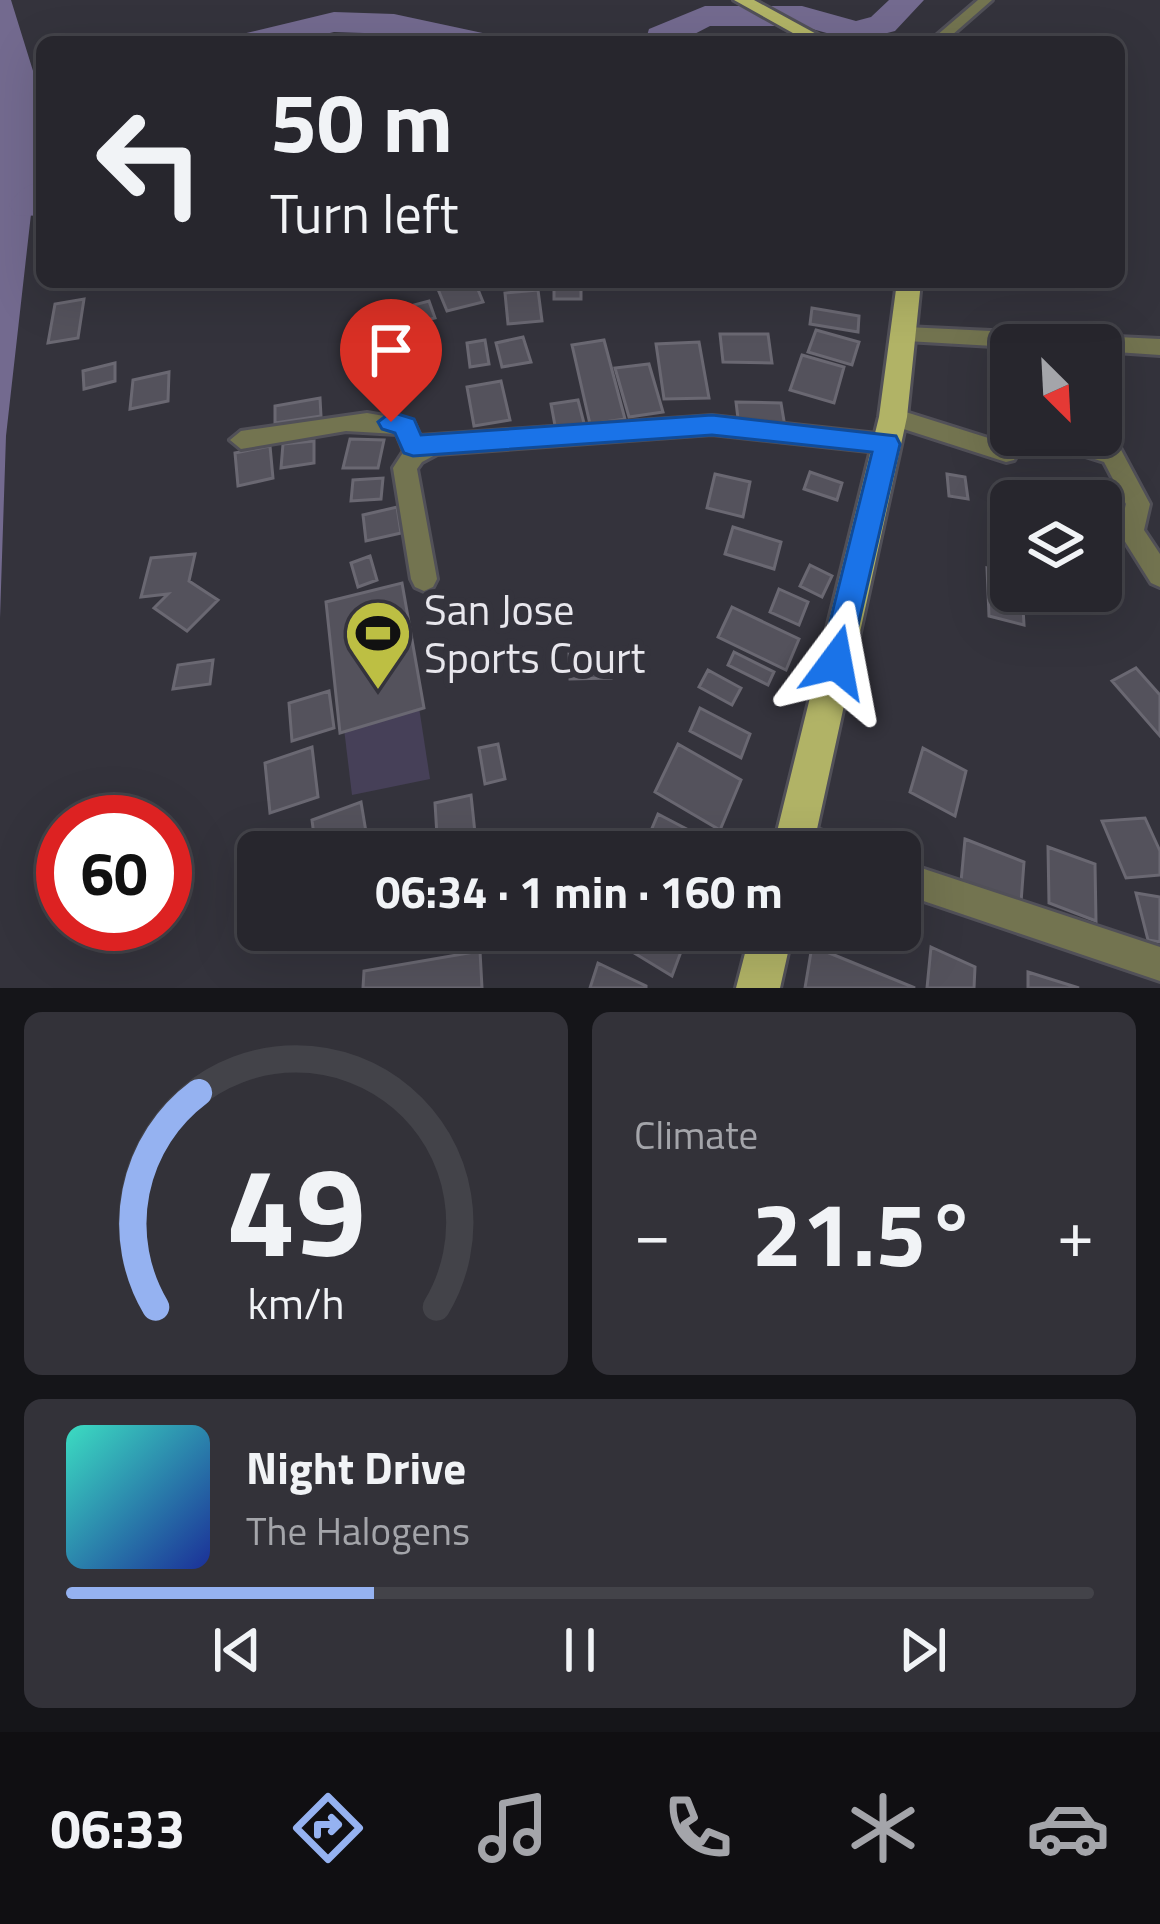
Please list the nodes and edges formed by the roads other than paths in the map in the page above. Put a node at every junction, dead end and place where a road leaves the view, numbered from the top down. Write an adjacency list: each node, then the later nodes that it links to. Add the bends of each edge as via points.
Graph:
1 (742, 0): 3 (main road)
2 (986, 0): 4 (street)
3 (810, 36)
4 (943, 36)
5 (909, 288): 6 (main road)
6 (906, 334): 7 (street); 8 (main road)
7 (1160, 347)
8 (890, 430): 10 (street, via 712,425); 11 (street); 15 (main road)
9 (241, 440): 10 (street, via 391,422 405,427 413,446)
10 (434, 445): 14 (street, via 405,468)
11 (990, 450)
12 (1113, 456): 13 (street, via 1138,504 1131,532)
13 (1160, 575)
14 (424, 579)
15 (797, 831)
16 (921, 885): 18 (street)
17 (767, 951): 19 (main road)
18 (1160, 964)
19 (758, 988)

